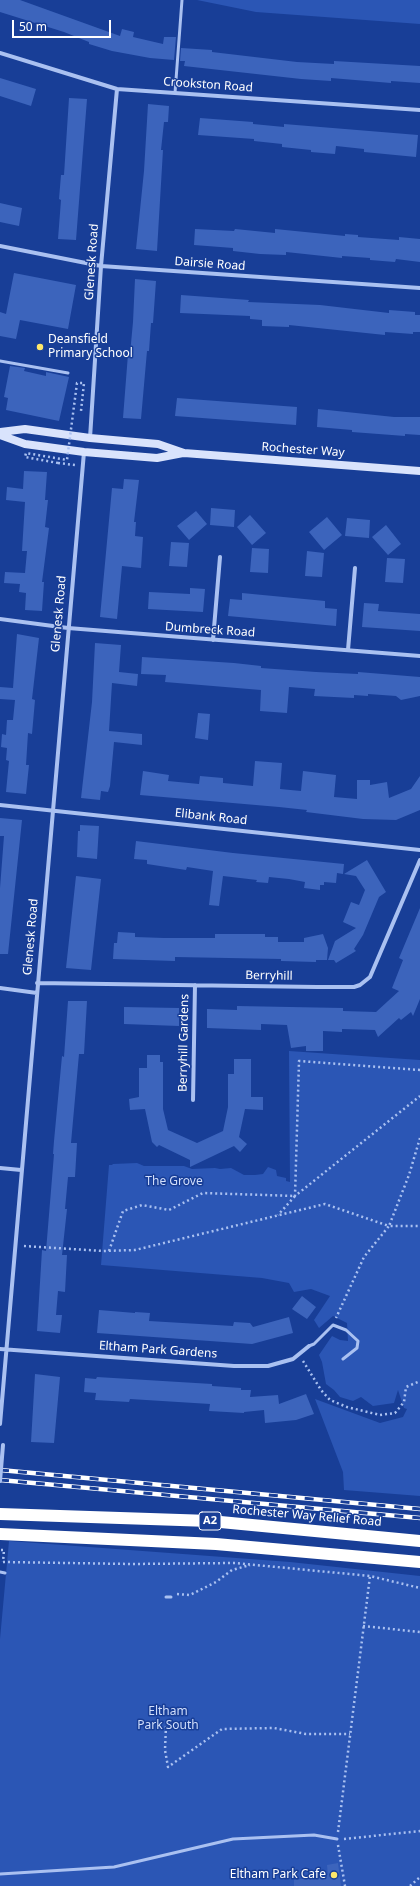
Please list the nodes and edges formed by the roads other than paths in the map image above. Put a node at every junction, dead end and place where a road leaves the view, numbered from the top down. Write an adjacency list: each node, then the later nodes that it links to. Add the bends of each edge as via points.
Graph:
1 (182, 0): 4 (lane)
2 (0, 53): 3 (street, Crookston Road)
3 (117, 89): 4 (street, Crookston Road); 7 (street, Glenesk Road)
4 (175, 93): 5 (street, Crookston Road)
5 (420, 110)
6 (0, 246): 7 (street, Dairsie Road)
7 (101, 266): 8 (street, Dairsie Road); 12 (street, Glenesk Road)
8 (420, 288)
9 (0, 361): 10 (lane)
10 (68, 373)
11 (0, 433): 12 (street, Rochester Way, via 25,429); 13 (street, Rochester Way, via 25,444)
12 (90, 438): 14 (street, Rochester Way, via 158,444)
13 (84, 452): 14 (street, Rochester Way, via 157,458); 19 (street, Glenesk Road)
14 (184, 453): 15 (street, Rochester Way)
15 (420, 471)
16 (220, 557): 20 (street)
17 (355, 568): 21 (street)
18 (0, 619): 19 (street, Dumbreck Road)
19 (68, 628): 20 (street, Dumbreck Road); 24 (street, Glenesk Road)
20 (213, 640): 21 (street, Dumbreck Road)
21 (348, 650): 22 (street, Dumbreck Road)
22 (420, 656)
23 (0, 805): 24 (street, Elibank Road)
24 (53, 811): 25 (street, Elibank Road); 27 (street, Glenesk Road)
25 (420, 850)
26 (420, 860): 28 (street, Berryhill, via 370,977 364,984 354,987)
27 (37, 983): 28 (street, Berryhill); 30 (street, Glenesk Road)
28 (195, 985): 31 (street, Berryhill Gardens)
29 (0, 988): 30 (street)
30 (36, 993): 33 (street, Glenesk Road)
31 (193, 1100)
32 (0, 1168): 33 (street)
33 (21, 1170): 36 (street, Glenesk Road)
34 (309, 1346): 36 (street, Eltham Park Gardens, via 299,1356 268,1366 234,1366); 37 (lane, via 332,1325 346,1330 358,1341 357,1348)
35 (0, 1349): 36 (street, Eltham Park Gardens)
36 (6, 1349): 38 (street, Glenesk Road)
37 (343, 1359)
38 (0, 1424)
39 (0, 1440): 40 (street, bridge, via 3,1445)
40 (0, 1482)
41 (0, 1514): 43 (highway, Rochester Way Relief Road / A2, via 210,1521)
42 (0, 1534): 44 (highway, A2, via 216,1544)
43 (420, 1541)
44 (420, 1562)
45 (0, 1572): 46 (lane)
46 (5, 1573)
47 (166, 1597): 48 (lane)
48 (171, 1597)
49 (338, 1839): 50 (lane, via 314,1835 233,1839 114,1867)
50 (0, 1874)

